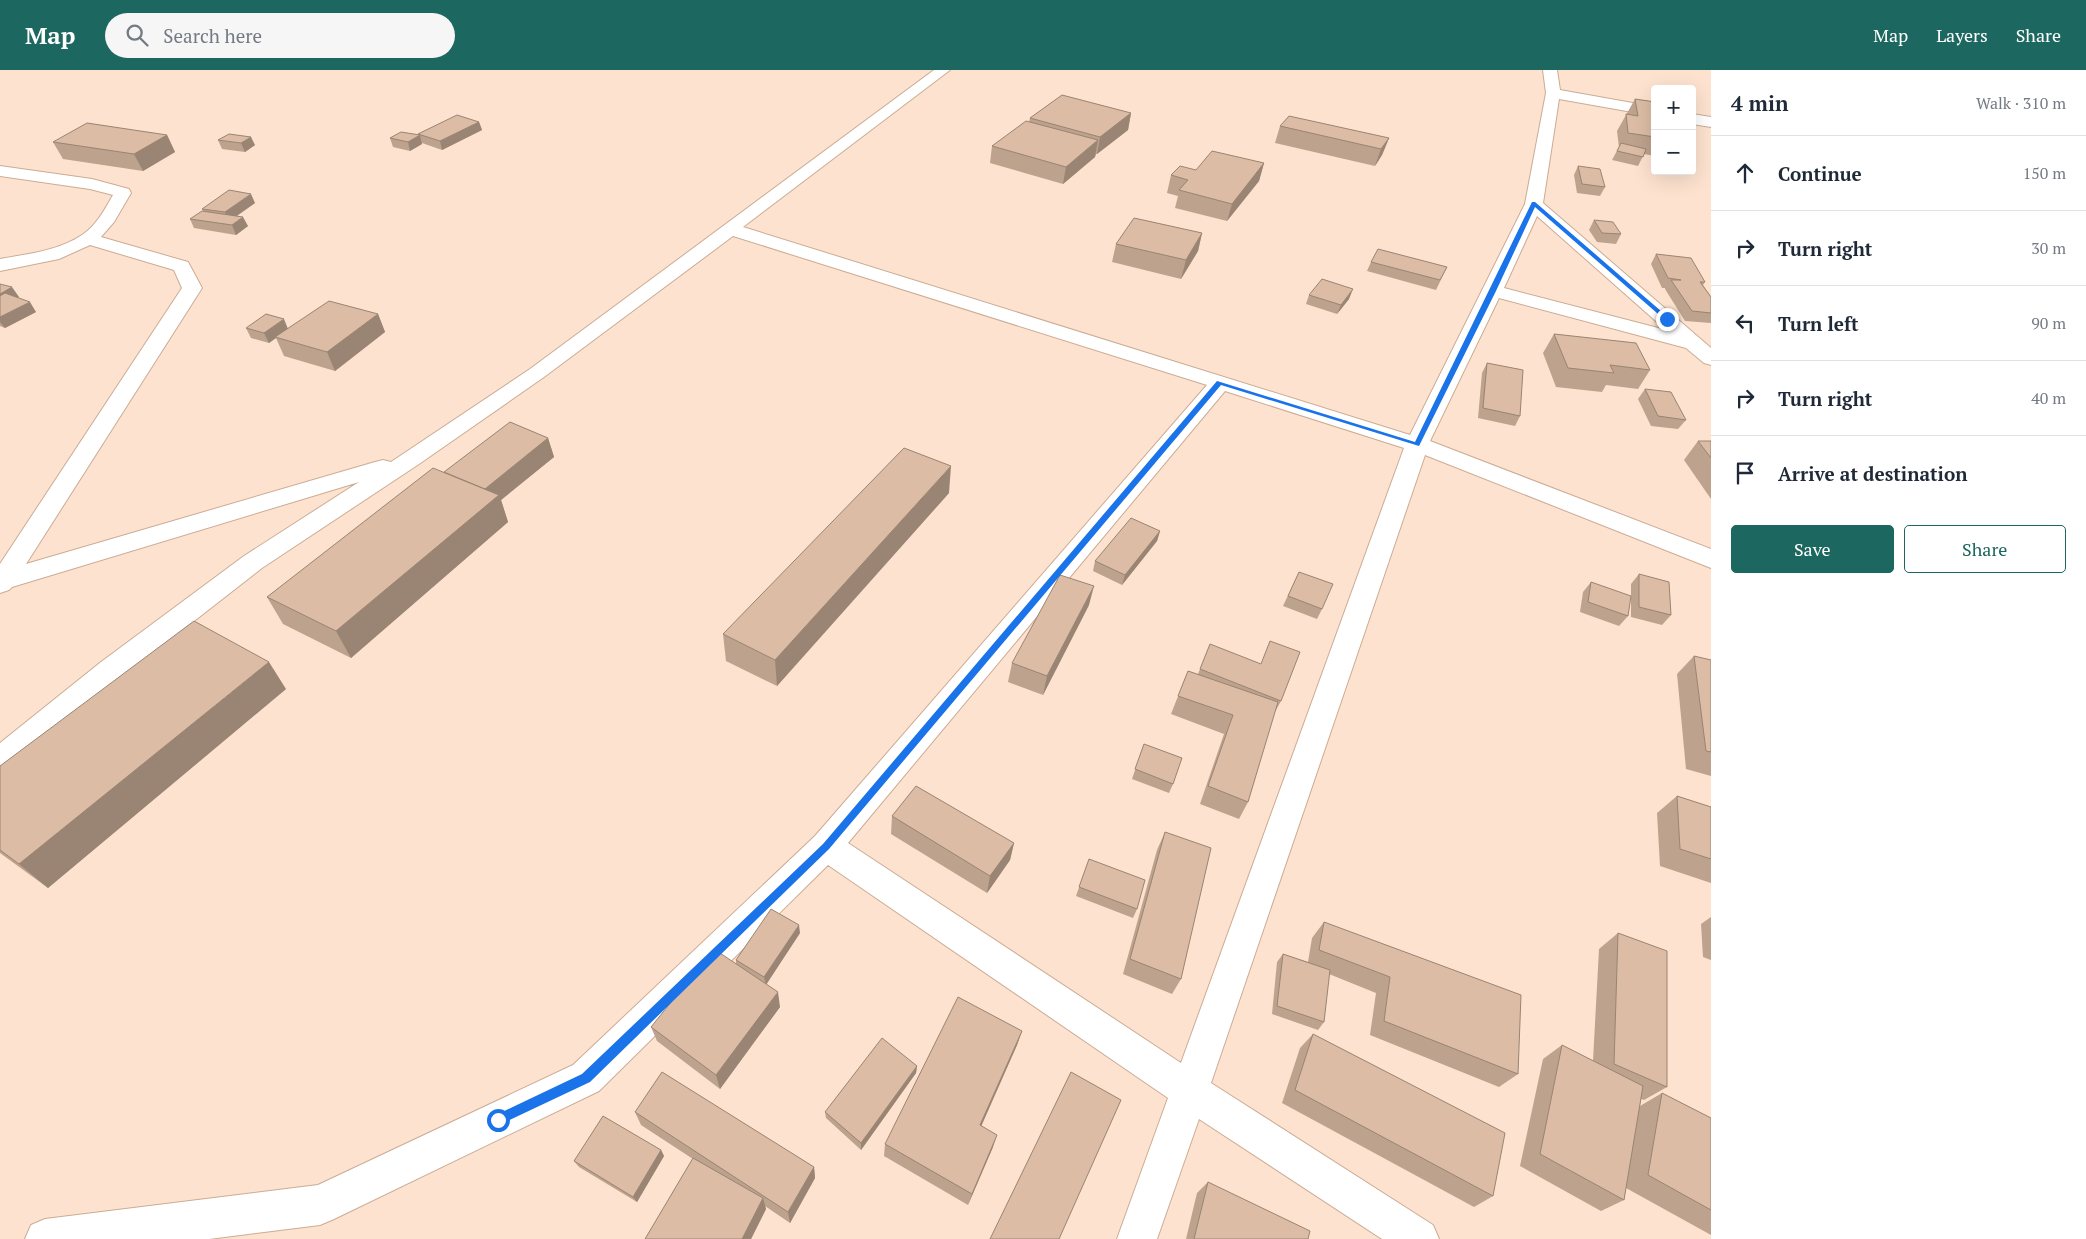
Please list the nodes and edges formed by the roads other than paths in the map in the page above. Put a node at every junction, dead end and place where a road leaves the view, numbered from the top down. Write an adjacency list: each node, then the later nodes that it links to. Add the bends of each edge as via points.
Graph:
1 (943, 70): 8 (street)
2 (1552, 82): 3 (street); 7 (street)
3 (1651, 111)
4 (1696, 120): 5 (street)
5 (1711, 122)
6 (0, 171): 9 (street, via 92,184 123,193 108,218)
7 (1534, 204): 11 (street); 12 (street)
8 (730, 229): 14 (street); 16 (street, via 537,373)
9 (89, 239): 10 (street, via 54,255); 18 (street, via 181,266 192,288)
10 (0, 265)
11 (1493, 291): 12 (street); 15 (street)
12 (1702, 345): 13 (street)
13 (1711, 359)
14 (1220, 383): 15 (street); 20 (street)
15 (1417, 444): 17 (street); 21 (street)
16 (411, 459): 18 (street); 19 (street, via 253,562)
17 (1711, 559)
18 (1, 582)
19 (0, 760)
20 (826, 846): 21 (street); 22 (street, via 586,1078 320,1205)
21 (1190, 1091): 23 (street); 24 (street)
22 (45, 1239)
23 (1137, 1239)
24 (1419, 1239)

